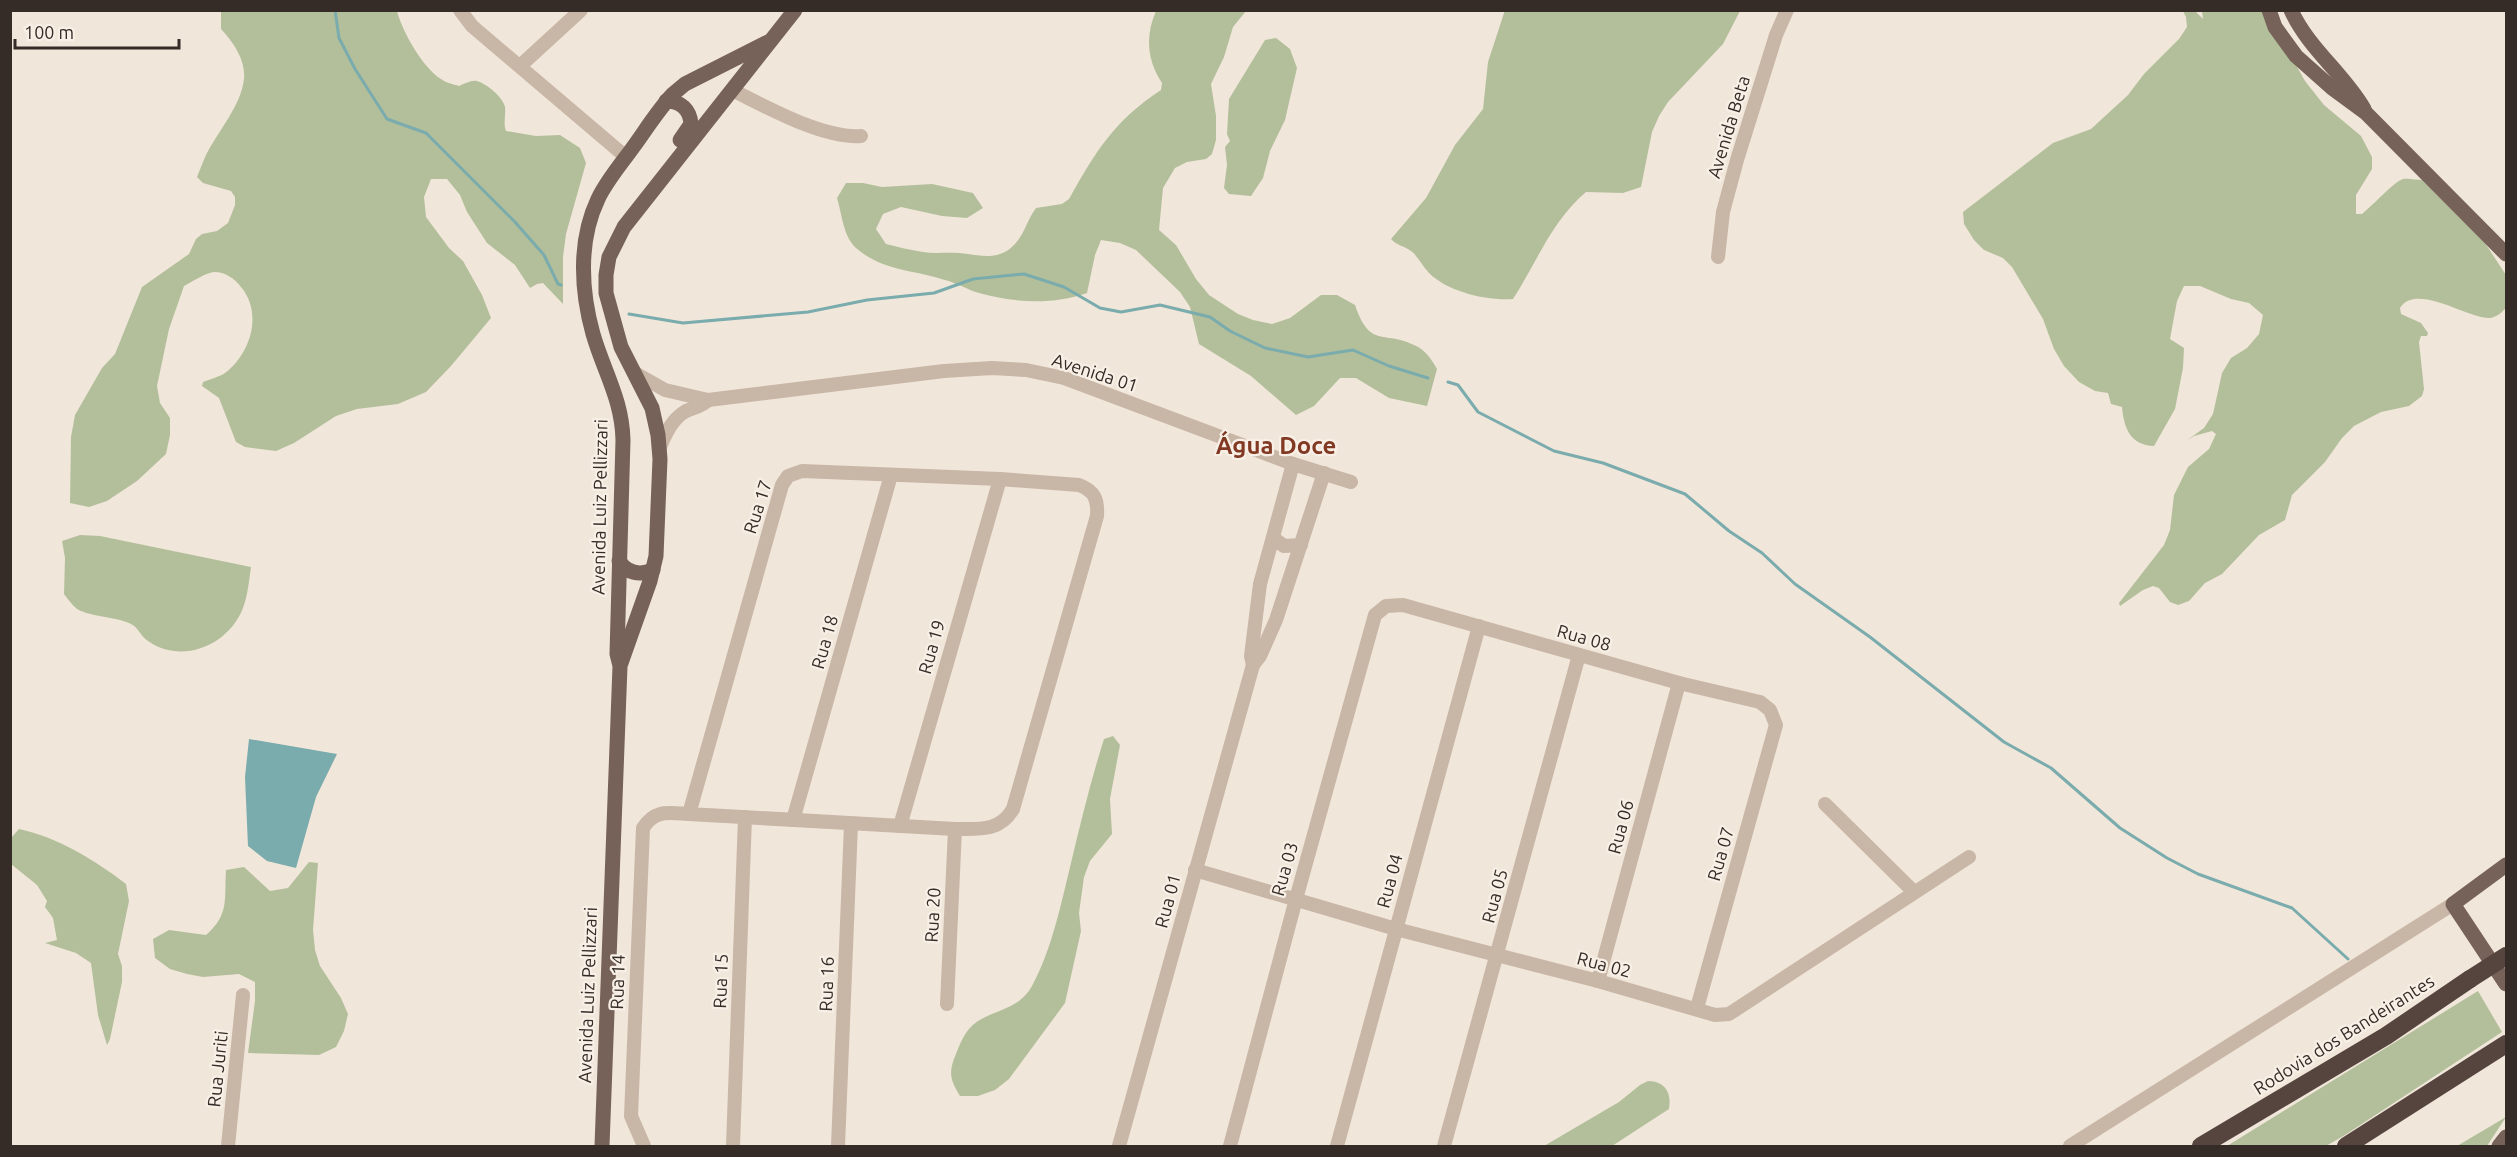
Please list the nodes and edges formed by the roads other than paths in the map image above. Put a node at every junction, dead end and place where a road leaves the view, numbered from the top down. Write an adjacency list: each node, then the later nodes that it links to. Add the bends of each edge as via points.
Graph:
1 (460, 10): 8 (street, via 472,26)
2 (581, 10): 8 (street)
3 (795, 10): 7 (main road, Avenida Luiz Pellizzari)
4 (1787, 10): 16 (street, Avenida Beta, via 1737,160 1723,212)
5 (2269, 10): 11 (main road, via 2275,27 2296,56)
6 (2291, 10): 11 (main road, via 2300,27 2352,88)
7 (768, 42): 9 (main road, Avenida Luiz Pellizzari); 10 (main road, Avenida Luiz Pellizzari, via 685,84)
8 (520, 66): 13 (street)
9 (732, 90): 12 (street, via 823,130 844,137); 14 (main road, Avenida Luiz Pellizzari)
10 (666, 101): 13 (main road, Avenida Luiz Pellizzari); 14 (main road, via 681,104 691,124 677,144)
11 (2366, 113): 15 (main road)
12 (861, 136)
13 (626, 157): 27 (main road, Avenida Luiz Pellizzari, via 604,188 591,219 583,284 593,336 622,416)
14 (677, 157): 17 (main road, Avenida Luiz Pellizzari, via 624,227 607,266 606,293 617,339)
15 (2506, 254)
16 (1718, 257)
17 (635, 373): 18 (street, Avenida 01, via 665,390); 19 (main road, Avenida Luiz Pellizzari, via 652,408)
18 (708, 400): 19 (street, Avenida 01, via 678,417); 20 (street, Avenida 01, via 944,371 1026,370 1064,378)
19 (660, 447): 28 (main road, Avenida Luiz Pellizzari)
20 (1293, 464): 21 (street, Avenida 01); 25 (street)
21 (1324, 473): 24 (street, Avenida 01); 26 (street)
22 (891, 475): 23 (street, Rua 17); 41 (street, Rua 17, via 802,471 788,476 782,485); 43 (street, Rua 18)
23 (1000, 478): 45 (street, Rua 19); 46 (street, Rua 17, via 1089,488 1094,494 1097,516 1013,810 1008,819 988,829)
24 (1351, 482)
25 (1273, 538): 26 (street, via 1284,546); 29 (street)
26 (1301, 545): 30 (street)
27 (619, 561): 28 (main road, via 632,572); 37 (main road, Avenida Luiz Pellizzari)
28 (653, 570): 37 (main road, Avenida Luiz Pellizzari)
29 (1260, 584): 30 (street); 32 (street)
30 (1287, 589): 33 (street)
31 (1386, 606): 34 (street, Rua 08, via 1403,605); 51 (street, Rua 03, via 1376,615)
32 (1255, 616): 33 (street); 36 (street)
33 (1276, 620): 36 (street)
34 (1479, 626): 35 (street, Rua 08); 53 (street, Rua 04)
35 (1579, 655): 38 (street, Rua 08); 54 (street, Rua 05)
36 (1252, 665): 49 (street, Rua 01)
37 (620, 666): 64 (main road, Avenida Luiz Pellizzari)
38 (1678, 683): 39 (street, Rua 08, via 1760,702); 56 (street, Rua 06)
39 (1770, 710): 60 (street, Rua 07, via 1776,724)
40 (1826, 804): 50 (street)
41 (689, 814): 42 (street); 65 (street, Rua 14, via 661,813 650,817 643,828 631,1116)
42 (746, 817): 43 (street); 66 (street, Rua 15)
43 (793, 820): 44 (street)
44 (851, 824): 45 (street); 67 (street, Rua 16)
45 (900, 826): 46 (street)
46 (955, 829): 59 (street, Rua 20)
47 (1969, 857): 50 (street, Rua 02)
48 (2506, 865): 52 (main road)
49 (1195, 870): 51 (street, Rua 02); 68 (street, Rua 01)
50 (1914, 892): 60 (street, Rua 02, via 1729,1014 1715,1015)
51 (1296, 899): 53 (street, Rua 02); 69 (street, Rua 03)
52 (2453, 904): 57 (main road); 72 (street)
53 (1396, 929): 54 (street, Rua 02); 70 (street, Rua 04)
54 (1497, 956): 56 (street, Rua 02); 71 (street, Rua 05)
55 (2506, 956): 73 (highway, Rodovia dos Bandeirantes, bridge, via 2386,1036)
56 (1599, 981): 60 (street, Rua 02)
57 (2506, 984)
58 (243, 995): 63 (street, Rua Juriti)
59 (947, 1004)
60 (1697, 1008)
61 (2506, 1044): 74 (highway)
62 (2506, 1137): 75 (main road)
63 (228, 1146)
64 (602, 1146)
65 (644, 1146)
66 (733, 1146)
67 (838, 1146)
68 (1119, 1146)
69 (1230, 1146)
70 (1337, 1146)
71 (1444, 1146)
72 (2070, 1146)
73 (2201, 1146)
74 (2346, 1146)
75 (2499, 1146)

